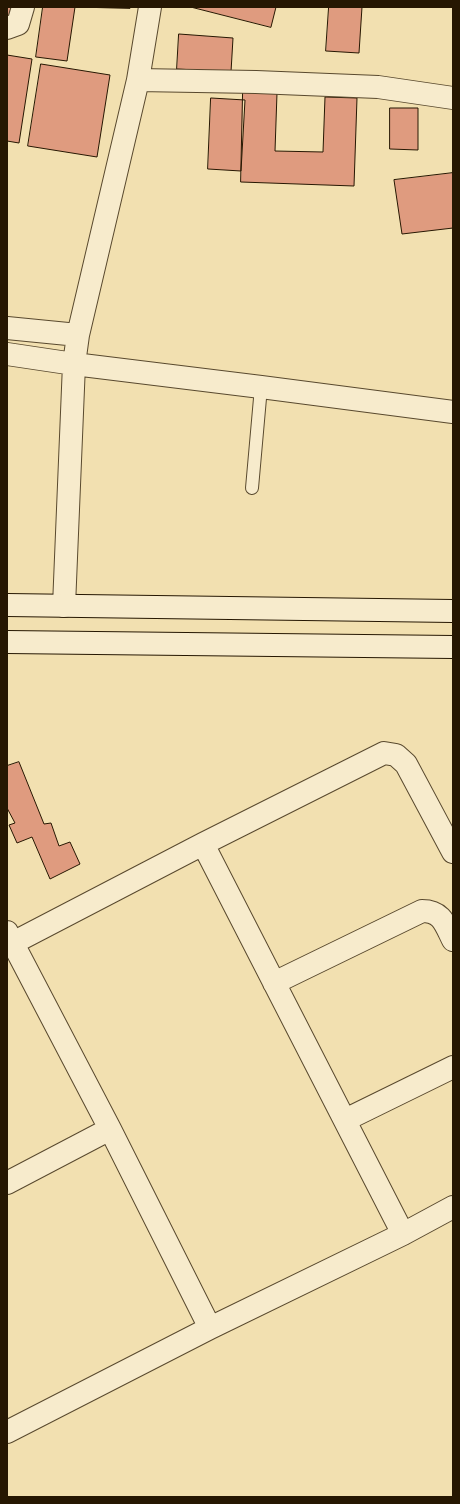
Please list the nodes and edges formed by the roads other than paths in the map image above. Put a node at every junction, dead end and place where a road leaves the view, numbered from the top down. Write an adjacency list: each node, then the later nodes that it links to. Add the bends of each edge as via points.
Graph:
1 (22, 7): 3 (street, via 18,24)
2 (150, 7): 4 (street)
3 (7, 28)
4 (138, 80): 5 (street, via 378,87); 7 (street)
5 (453, 98)
6 (7, 328): 7 (street)
7 (78, 335): 9 (street)
8 (7, 354): 9 (street)
9 (74, 364): 10 (street); 14 (street)
10 (261, 387): 11 (street); 12 (lane)
11 (453, 412)
12 (252, 488)
13 (7, 605): 14 (street)
14 (64, 606): 15 (street)
15 (453, 611)
16 (7, 642): 17 (street)
17 (453, 646)
18 (203, 844): 19 (street, via 384,753 396,755 406,764); 21 (street); 22 (street)
19 (453, 852)
20 (453, 940): 22 (street, via 439,916 422,911)
21 (9, 941): 25 (street)
22 (274, 983): 24 (street)
23 (453, 1067): 24 (street)
24 (345, 1120): 28 (street)
25 (110, 1129): 26 (street); 29 (street)
26 (7, 1183)
27 (453, 1207): 28 (street)
28 (403, 1234): 29 (street)
29 (210, 1328): 30 (street)
30 (7, 1432)

